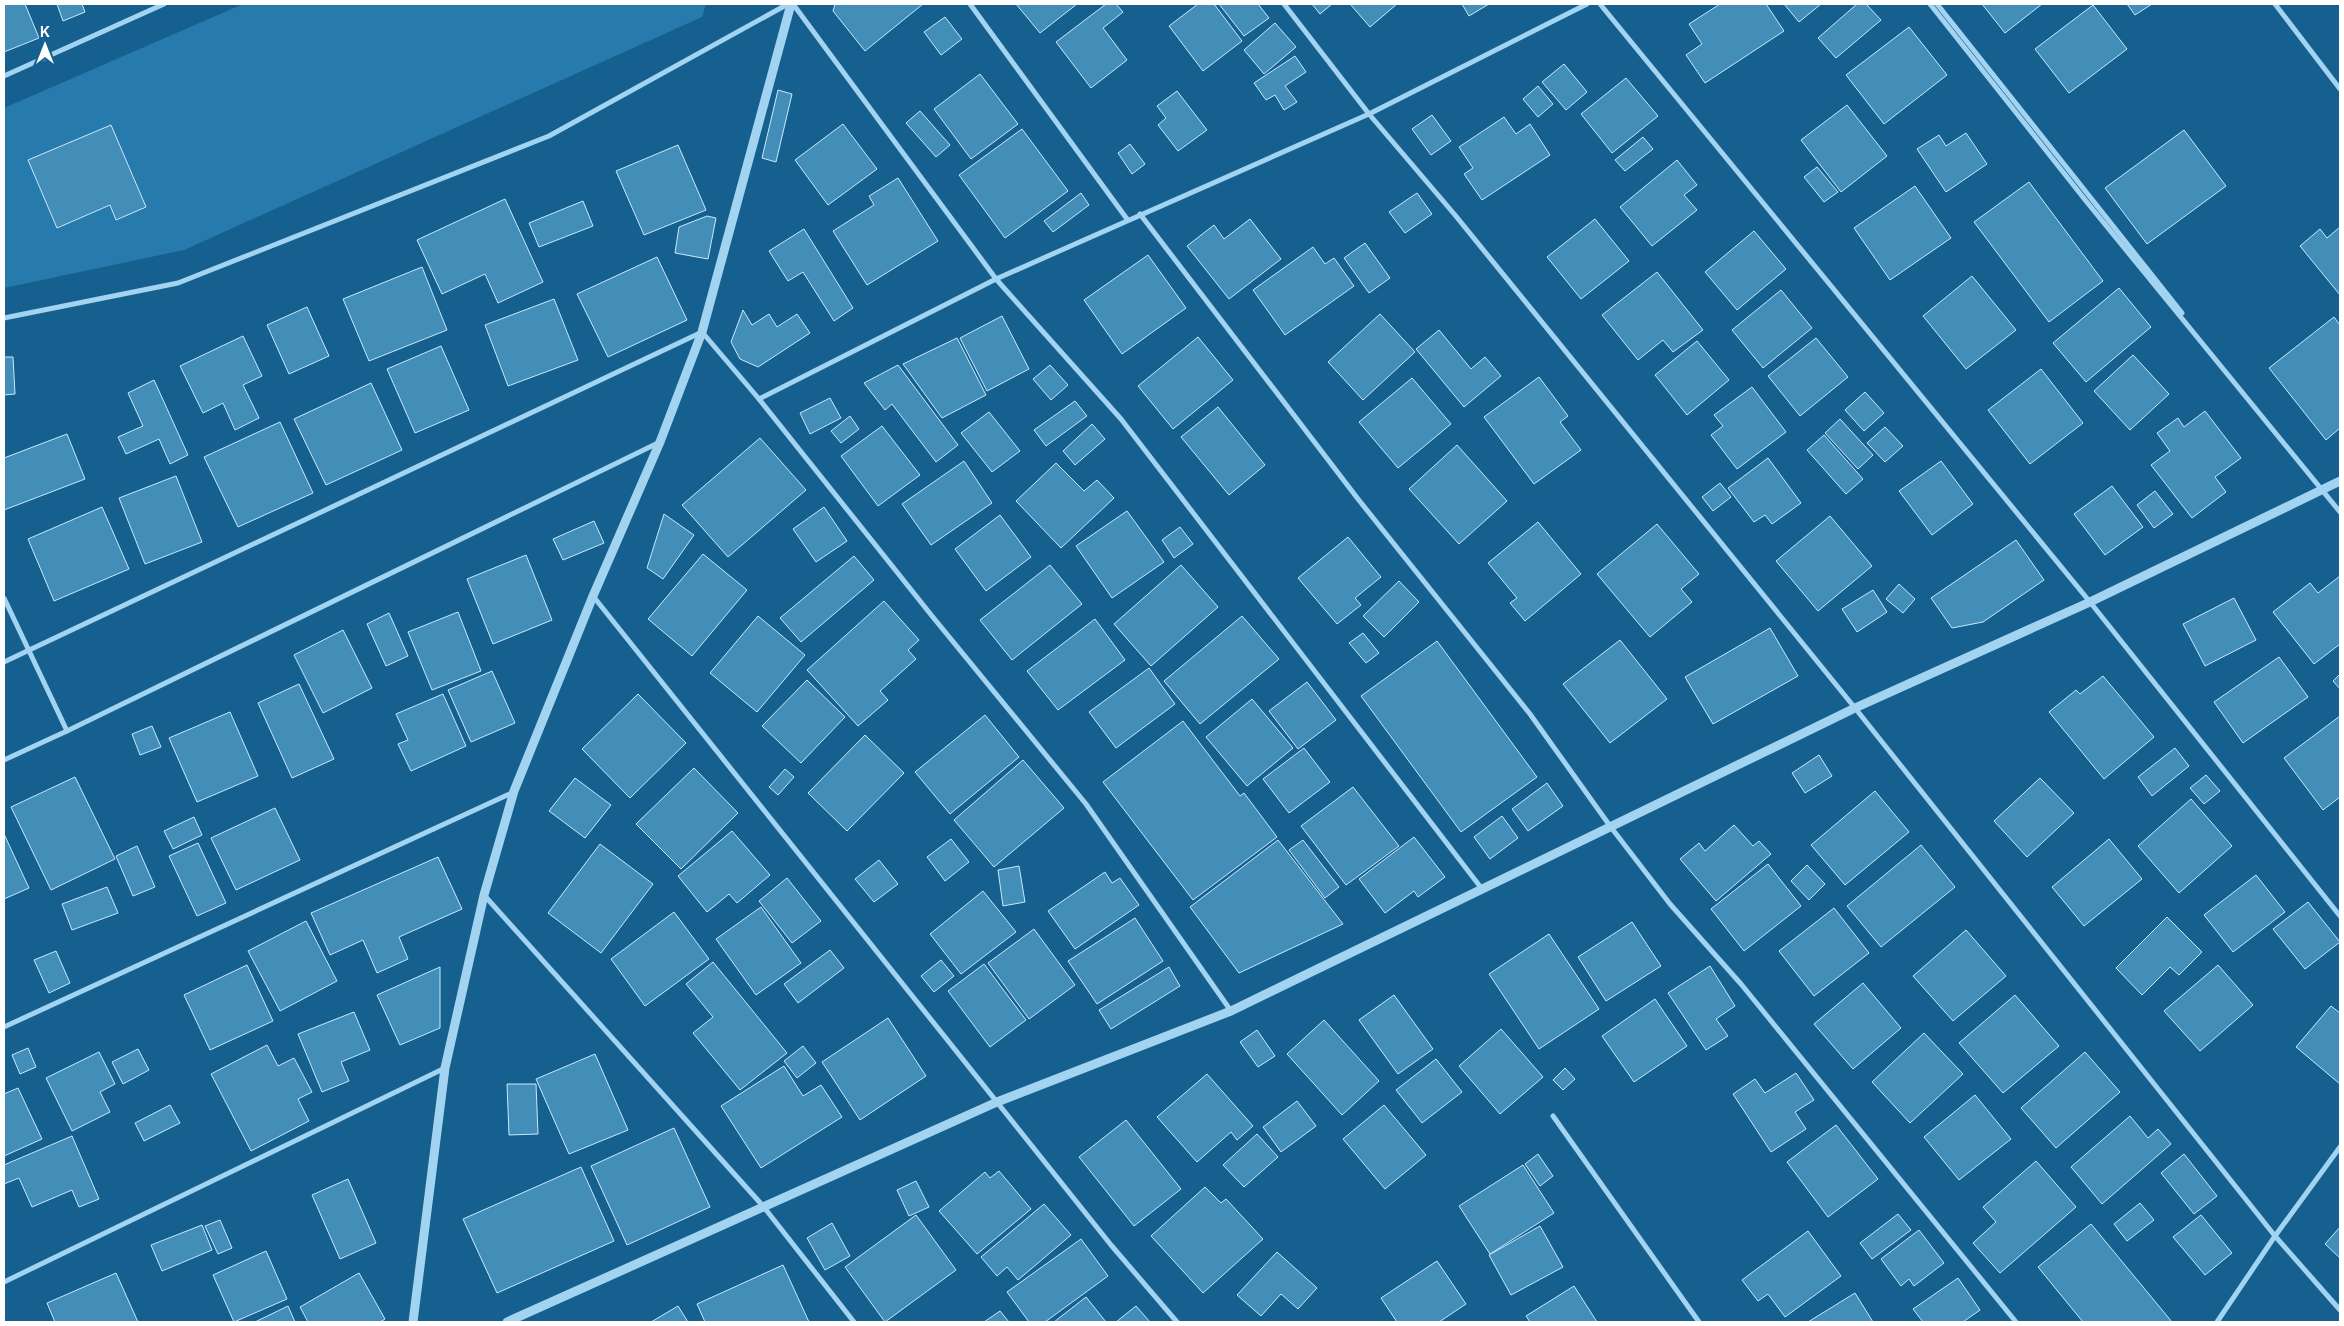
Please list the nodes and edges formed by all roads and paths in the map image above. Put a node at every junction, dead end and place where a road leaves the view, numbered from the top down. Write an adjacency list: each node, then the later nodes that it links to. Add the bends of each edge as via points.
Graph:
1 (163, 4): 10 (street)
2 (791, 4): 15 (street); 16 (street, via 539,140 178,283); 17 (street)
3 (970, 4): 14 (street)
4 (1284, 4): 12 (street)
5 (1587, 4): 12 (street)
6 (1600, 4): 25 (street)
7 (1930, 4): 21 (street)
8 (1936, 4): 21 (street)
9 (2275, 4): 11 (street)
10 (4, 76)
11 (2340, 89)
12 (1369, 114): 13 (street); 28 (street, via 1462,223)
13 (1140, 214): 14 (street); 32 (street, via 1358,499 1530,714)
14 (1127, 219): 15 (street)
15 (996, 278): 18 (street); 33 (street, via 1121,419)
16 (4, 318)
17 (702, 332): 18 (street); 19 (street); 26 (street)
18 (759, 399): 36 (street, via 1086,804)
19 (660, 442): 23 (street); 29 (street)
20 (2340, 481): 21 (street)
21 (2322, 490): 22 (street); 25 (street)
22 (2340, 512)
23 (594, 596): 31 (street); 39 (street)
24 (4, 598): 26 (street)
25 (2090, 602): 28 (street); 35 (street)
26 (29, 651): 27 (street); 29 (street)
27 (4, 662)
28 (1855, 708): 32 (street); 43 (street)
29 (67, 731): 30 (street)
30 (4, 760)
31 (514, 792): 34 (street); 37 (street)
32 (1610, 826): 33 (street); 51 (street, via 1670,904 1747,991)
33 (1482, 889): 36 (street)
34 (484, 894): 38 (street); 42 (street)
35 (2340, 916)
36 (1231, 1011): 39 (street)
37 (4, 1027)
38 (445, 1068): 44 (street); 46 (street)
39 (997, 1102): 42 (street); 49 (street)
40 (1553, 1116): 50 (street)
41 (2340, 1147): 43 (street)
42 (762, 1206): 47 (street); 48 (street)
43 (2275, 1236): 45 (street); 52 (street)
44 (4, 1282)
45 (2340, 1310)
46 (413, 1322)
47 (507, 1322)
48 (854, 1322)
49 (1176, 1322)
50 (1699, 1322)
51 (2016, 1322)
52 (2217, 1322)

